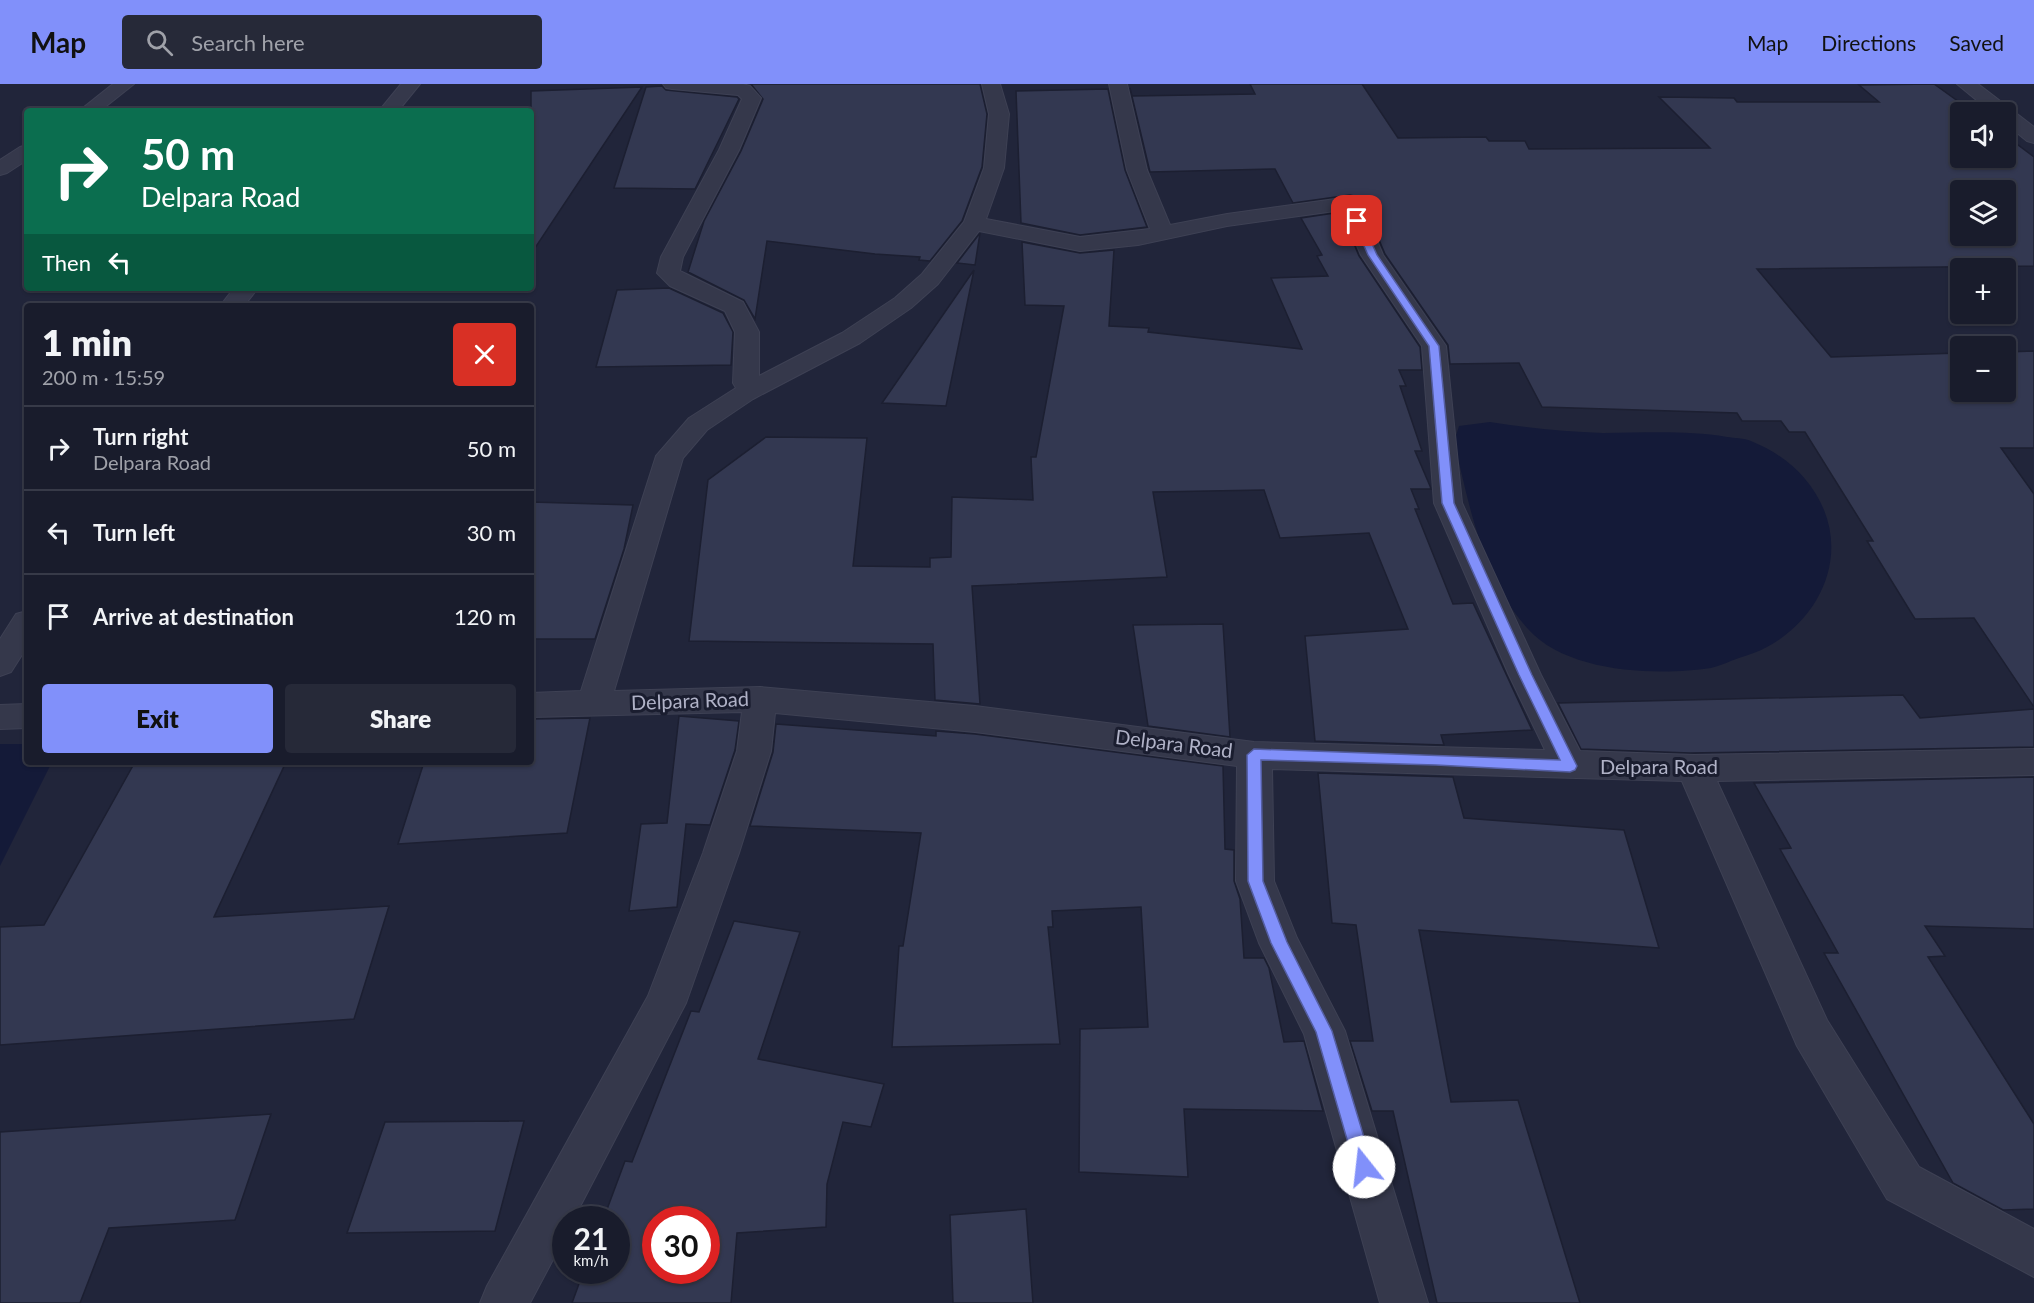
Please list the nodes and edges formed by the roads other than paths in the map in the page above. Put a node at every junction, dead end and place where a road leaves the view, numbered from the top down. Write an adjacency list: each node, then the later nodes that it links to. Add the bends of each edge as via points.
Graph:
1 (125, 84): 8 (street)
2 (411, 84): 9 (street)
3 (672, 84): 18 (street, via 743,90 752,98 672,257 668,273 735,306 747,332 746,382)
4 (991, 84): 14 (street, via 999,114 994,168)
5 (1118, 84): 15 (street, via 1137,171)
6 (1966, 84): 7 (street)
7 (1989, 102)
8 (92, 108)
9 (391, 108)
10 (2016, 124): 11 (street)
11 (2034, 138)
12 (24, 153): 13 (street)
13 (0, 169)
14 (974, 223): 15 (street, via 1080,244); 18 (street, via 930,279 903,303 851,338)
15 (1162, 233): 28 (street, via 1350,204 1372,255 1434,346 1448,503)
16 (244, 291): 17 (street)
17 (234, 303)
18 (761, 386): 22 (street, via 698,424 670,456)
19 (24, 627): 20 (street)
20 (0, 664)
21 (760, 699): 22 (street, Delpara Road); 26 (street, Delpara Road, via 975,719); 31 (street, via 754,751 722,853 666,1003)
22 (594, 703): 23 (street, Delpara Road)
23 (534, 705)
24 (24, 716): 25 (street)
25 (0, 717)
26 (1254, 755): 28 (street, Delpara Road); 32 (street, via 1255,881 1279,943 1324,1031)
27 (2034, 762): 29 (street, Delpara Road)
28 (1570, 766): 29 (street, Delpara Road)
29 (1694, 768): 30 (street, via 1812,1033 1903,1183)
30 (2034, 1254)
31 (504, 1303)
32 (1404, 1303)

